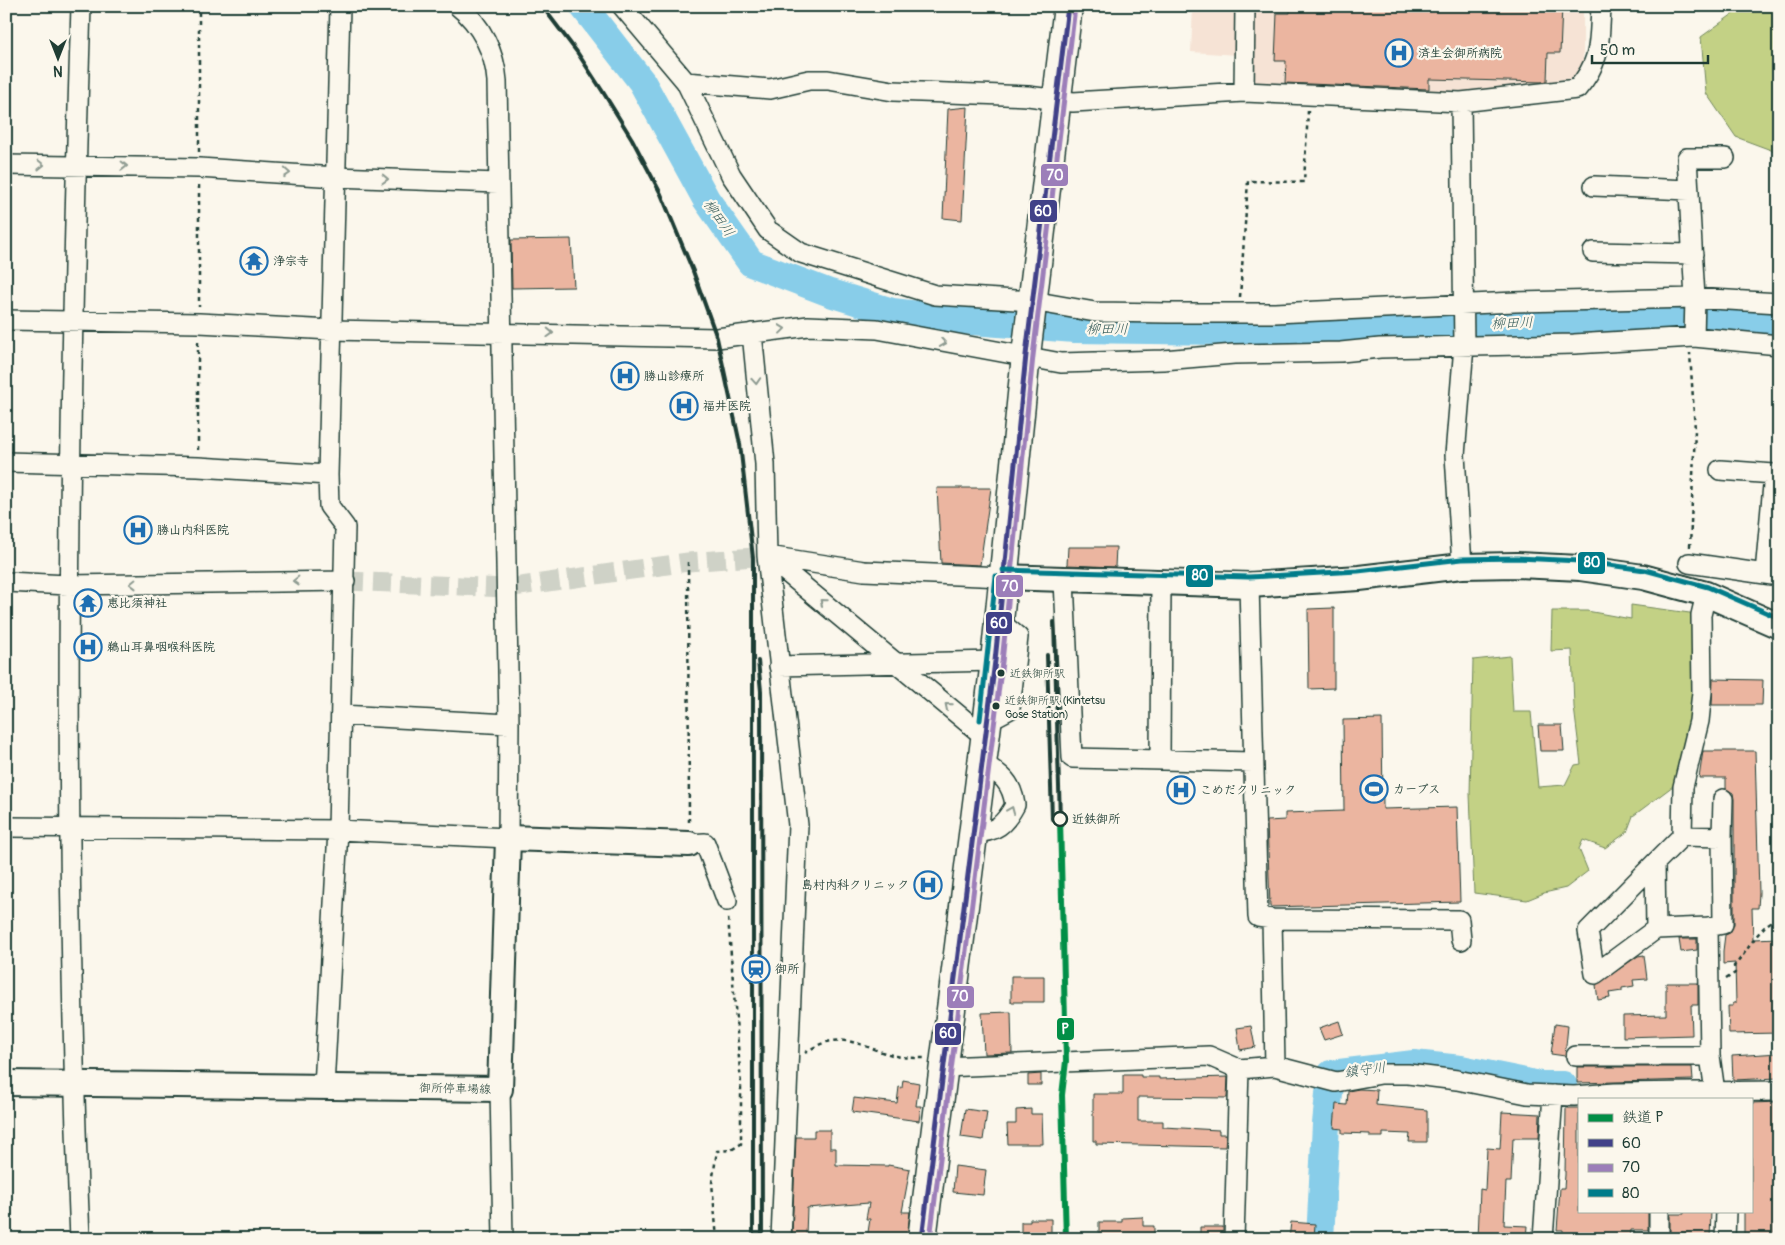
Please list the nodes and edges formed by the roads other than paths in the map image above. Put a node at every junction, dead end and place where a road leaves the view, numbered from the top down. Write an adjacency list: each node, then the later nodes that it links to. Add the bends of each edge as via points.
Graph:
1 (80, 6): 14 (street)
2 (340, 6): 15 (street)
3 (458, 6): 16 (street, via 488,43 496,65)
4 (622, 6): 8 (street)
5 (1068, 6): 10 (highway)
6 (1245, 6): 9 (street)
7 (1601, 6): 11 (street, via 1598,58 1590,75 1577,89)
8 (686, 82): 10 (street, via 770,89 809,80 828,80 893,91); 24 (street, via 731,175 768,230 801,253 935,295)
9 (1244, 92): 10 (street, via 1073,102); 11 (street)
10 (1057, 100): 24 (highway)
11 (1461, 102): 23 (street)
12 (1725, 158): 18 (street, via 1687,158)
13 (6, 165): 14 (street, one-way to 14)
14 (76, 165): 15 (street, one-way to 15, via 199,168); 26 (street)
15 (336, 177): 16 (street, one-way to 16); 27 (street)
16 (498, 183): 28 (street)
17 (1594, 186): 18 (street)
18 (1689, 190): 20 (street)
19 (1593, 252): 20 (street)
20 (1693, 254): 21 (street)
21 (1695, 299): 22 (street); 23 (street); 30 (street)
22 (1779, 303)
23 (1464, 304): 24 (street, via 1276,314 1094,312); 32 (street)
24 (1032, 306): 33 (highway)
25 (6, 320): 26 (street)
26 (71, 320): 27 (street); 35 (street)
27 (331, 330): 28 (street); 37 (street)
28 (501, 332): 29 (street, one-way to 29, via 717,338); 56 (street)
29 (752, 333): 33 (street, one-way to 33, via 808,326 877,329 936,342); 38 (street, one-way to 38, via 765,464)
30 (1696, 342): 31 (street); 32 (street)
31 (1779, 345)
32 (1464, 346): 33 (street, via 1061,363); 40 (street, via 1455,455)
33 (1027, 349): 42 (highway)
34 (6, 462): 35 (street)
35 (71, 464): 37 (street); 48 (street)
36 (1720, 470): 41 (street, via 1774,474)
37 (328, 475): 44 (street, via 329,506 345,527)
38 (767, 556): 42 (street, via 864,571); 53 (street, one-way to 38); 54 (street)
39 (1689, 563): 41 (street)
40 (1462, 566): 47 (main road, via 1359,578); 49 (main road, via 1517,564 1580,568 1643,577)
41 (1772, 575)
42 (1003, 577): 43 (main road); 50 (highway)
43 (1064, 580): 46 (main road); 58 (street, via 1072,758)
44 (345, 581): 48 (street, one-way to 48); 55 (street)
45 (6, 582): 48 (street)
46 (1161, 583): 47 (main road); 58 (street)
47 (1249, 584): 59 (street)
48 (68, 585): 62 (street)
49 (1706, 594): 51 (main road); 65 (street, via 1701,615 1702,692 1699,721 1683,787)
50 (999, 621): 52 (highway); 57 (street, via 1018,637 1010,708)
51 (1779, 626)
52 (995, 661): 53 (street); 57 (highway)
53 (896, 663): 54 (street); 57 (street, one-way to 53)
54 (779, 666): 92 (street, via 798,824)
55 (341, 715): 56 (street); 63 (street)
56 (509, 724): 67 (street)
57 (985, 740): 64 (highway); 64 (street, one-way to 57, via 989,831 1006,822 1015,805 1008,782 998,772)
58 (1160, 760): 59 (street)
59 (1253, 762): 71 (street, via 1258,918)
60 (1723, 799): 66 (street)
61 (6, 827): 62 (street)
62 (71, 828): 63 (street); 81 (street)
63 (338, 830): 67 (street); 82 (street)
64 (972, 833): 78 (highway)
65 (1682, 836): 66 (street); 69 (street)
66 (1722, 837): 72 (street, via 1723,924)
67 (508, 838): 68 (main road); 83 (main road, 御所停車場線)
68 (689, 844): 70 (street, via 706,842)
69 (1655, 863): 73 (street); 73 (street, via 1588,931 1595,974)
70 (727, 901)
71 (1272, 919): 74 (street, via 1459,920); 77 (street)
72 (1708, 928): 73 (street); 76 (street)
73 (1656, 929)
74 (1461, 940)
75 (1576, 1056): 76 (street)
76 (1710, 1056): 86 (street)
77 (1275, 1066): 79 (street); 85 (street, via 1336,1082 1381,1074 1408,1074 1527,1094)
78 (943, 1067): 79 (street, via 1209,1056); 93 (highway)
79 (1239, 1069): 94 (street)
80 (6, 1083): 81 (main road, 御所停車場線)
81 (74, 1083): 82 (main road, 御所停車場線); 90 (street)
82 (324, 1087): 83 (main road, 御所停車場線)
83 (500, 1089): 91 (street)
84 (1779, 1091): 86 (street)
85 (1553, 1095): 87 (street); 95 (street)
86 (1724, 1095): 87 (street)
87 (1660, 1096)
88 (1659, 1212): 96 (street)
89 (1726, 1212): 97 (street)
90 (80, 1239)
91 (503, 1239)
92 (782, 1239)
93 (922, 1239)
94 (1234, 1239)
95 (1543, 1239)
96 (1659, 1239)
97 (1725, 1239)

